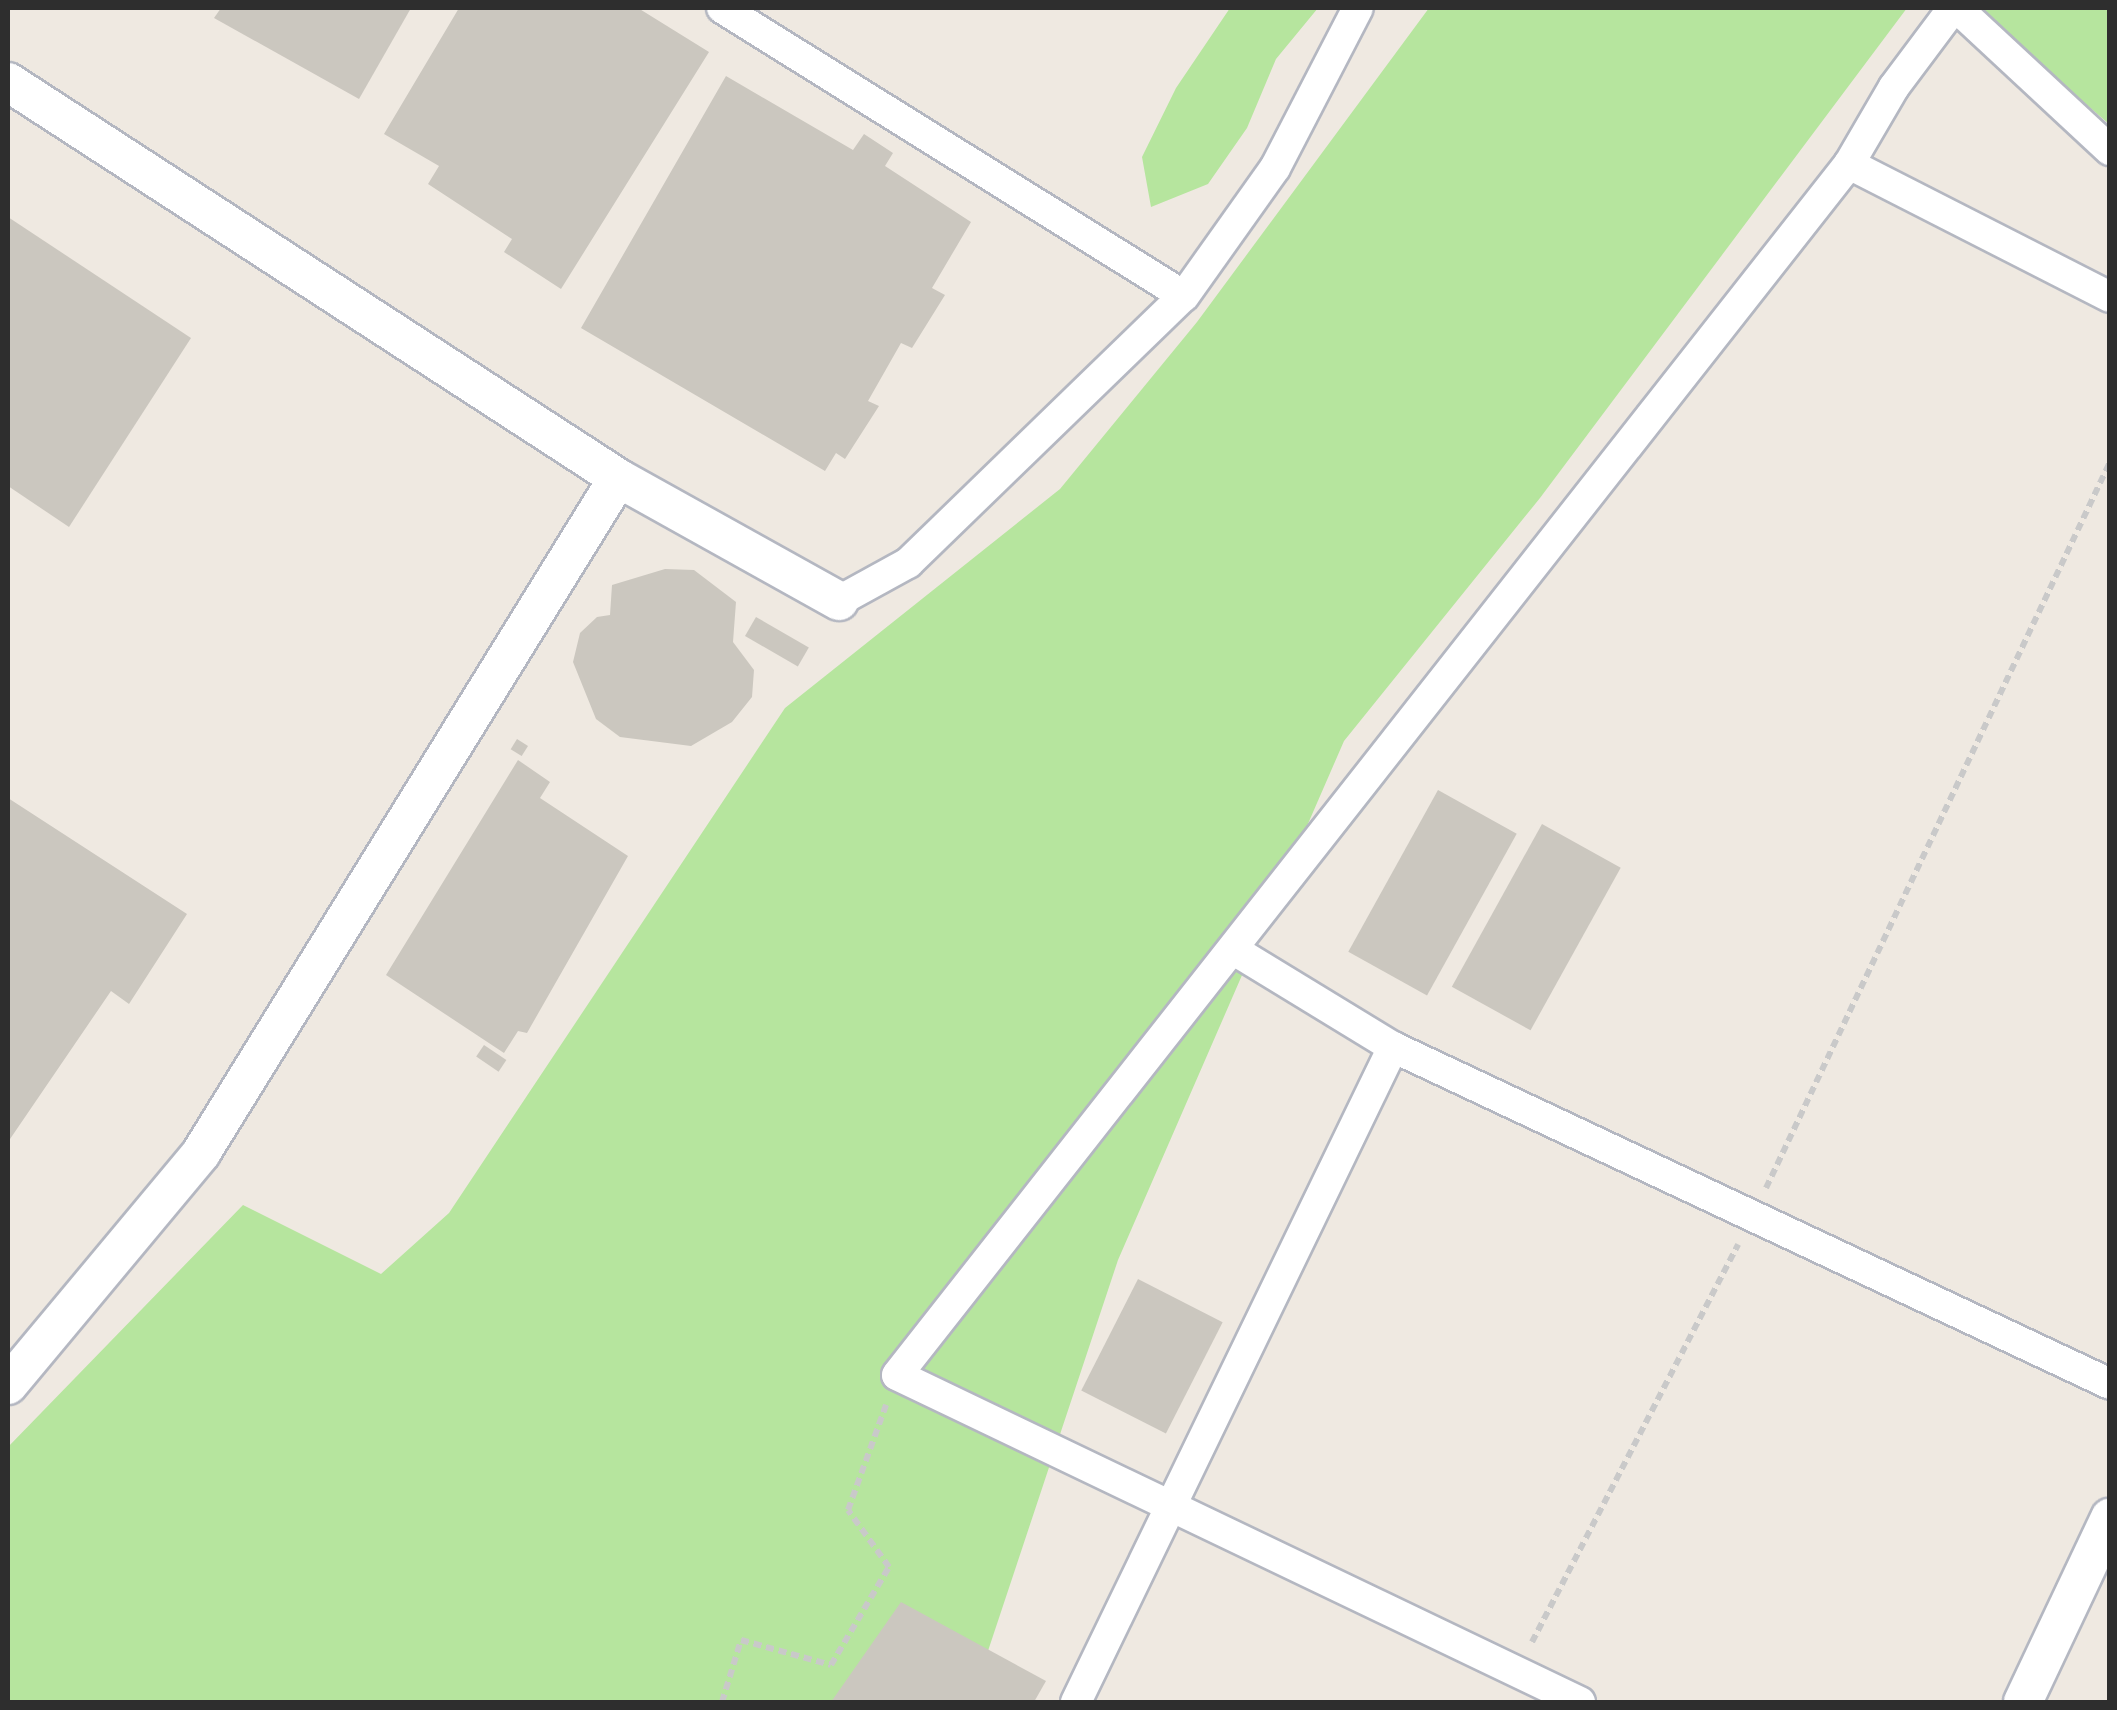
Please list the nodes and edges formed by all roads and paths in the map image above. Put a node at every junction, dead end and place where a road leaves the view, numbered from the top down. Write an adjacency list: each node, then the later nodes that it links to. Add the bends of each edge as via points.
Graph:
1 (722, 8): 7 (street)
2 (1358, 8): 7 (street, via 1276,168)
3 (1955, 8): 5 (street); 6 (street, via 1894,87)
4 (8, 82): 10 (street)
5 (2110, 150)
6 (1849, 164): 8 (street); 12 (street)
7 (1184, 296): 11 (street, via 908,564)
8 (2110, 297)
9 (2110, 462): 14 (path)
10 (618, 478): 11 (street); 17 (street, via 201,1153)
11 (839, 601)
12 (1234, 950): 13 (street); 15 (street)
13 (1393, 1047): 14 (street); 18 (street)
14 (1753, 1214): 16 (street); 20 (path)
15 (897, 1375): 18 (street); 21 (path, via 848,1510 889,1566 831,1664 741,1640)
16 (2110, 1384)
17 (8, 1385)
18 (1173, 1503): 20 (street); 22 (street)
19 (2110, 1518): 24 (street)
20 (1517, 1671): 23 (street)
21 (722, 1702)
22 (1076, 1702)
23 (1580, 1702)
24 (2022, 1702)

